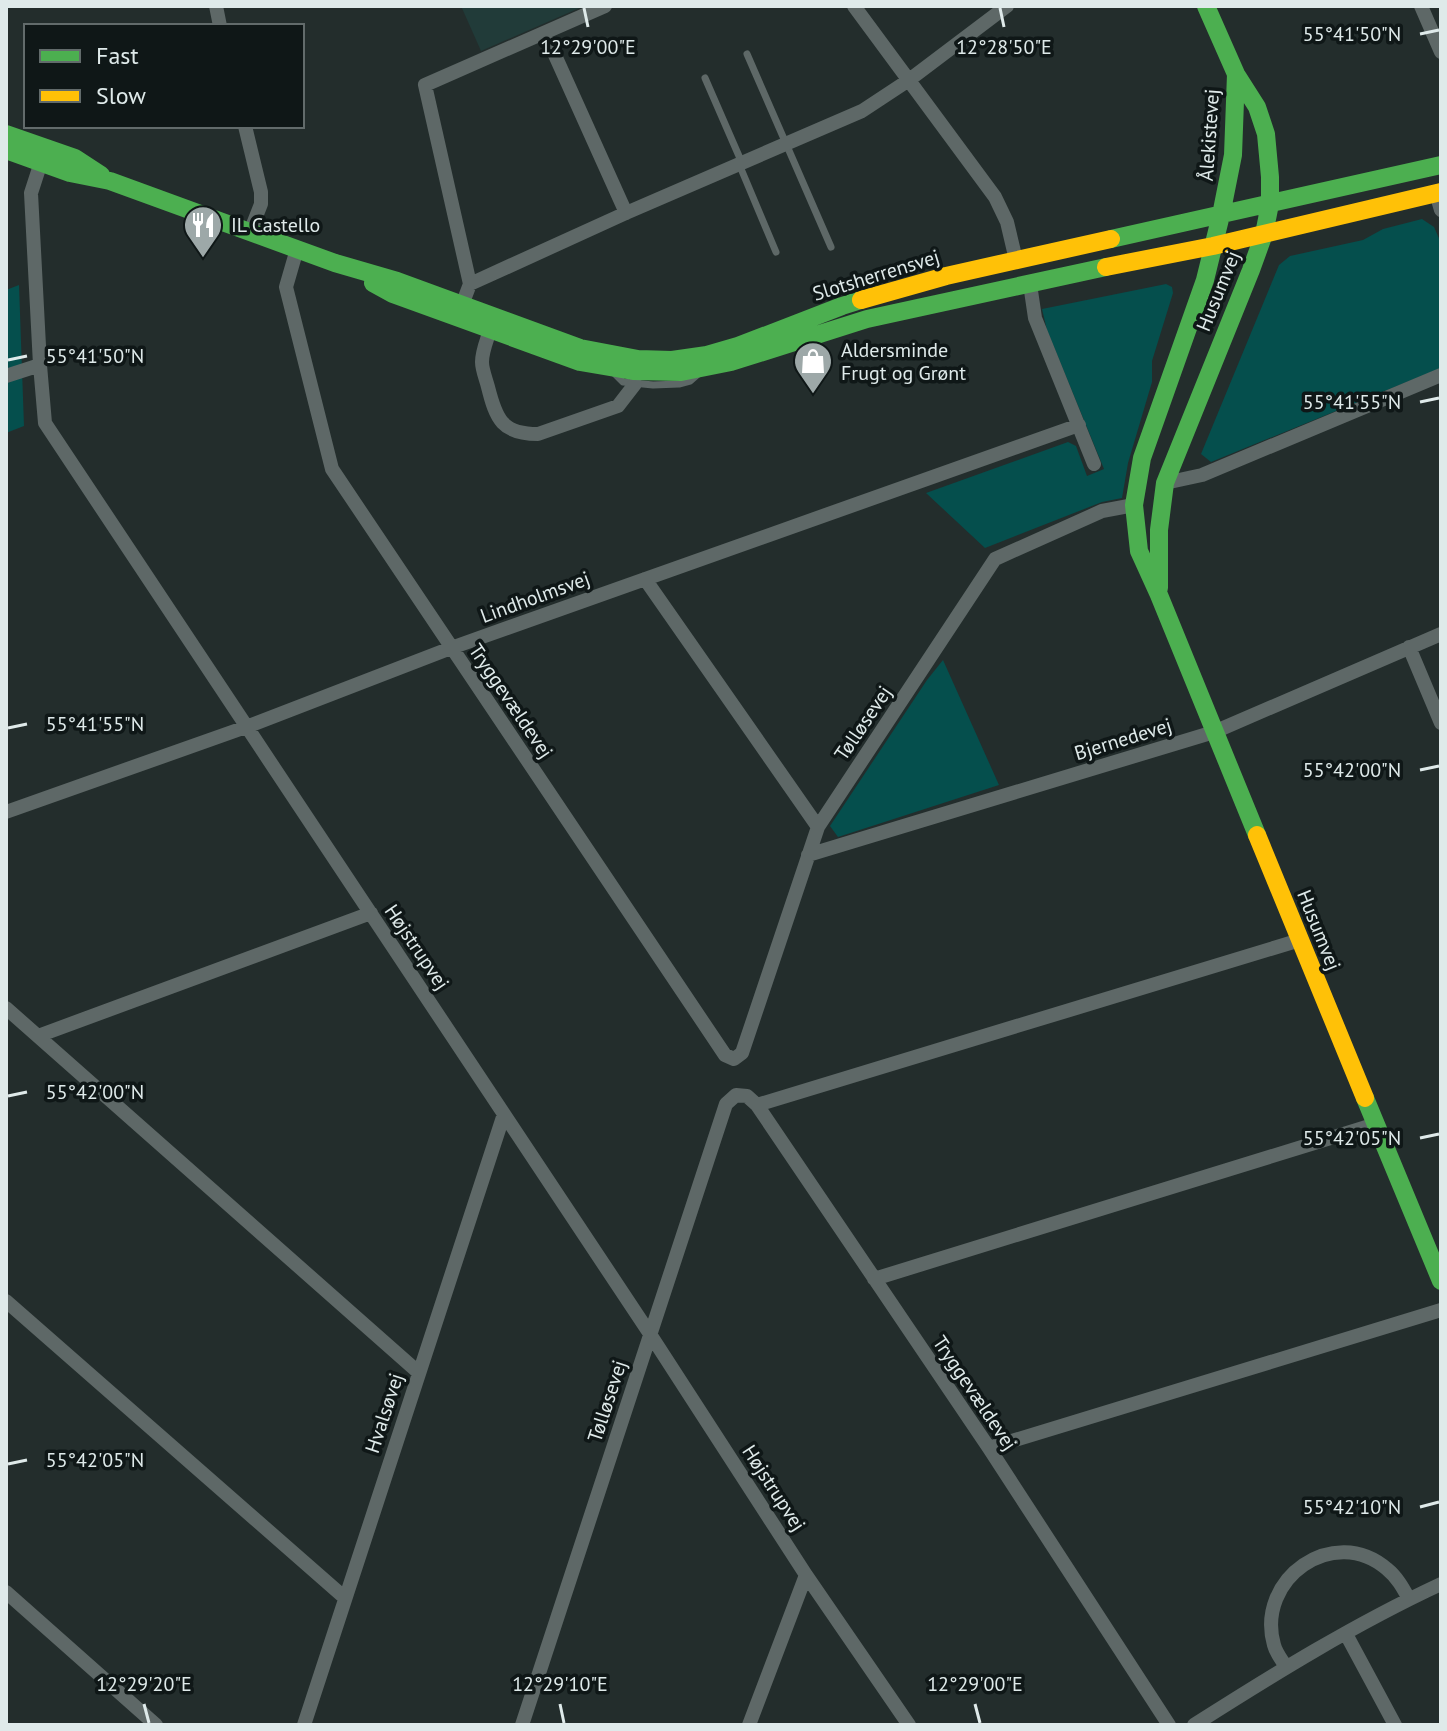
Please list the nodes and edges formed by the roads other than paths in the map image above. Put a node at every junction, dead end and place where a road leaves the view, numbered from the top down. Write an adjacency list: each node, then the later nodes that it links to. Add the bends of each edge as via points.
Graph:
1 (605, 6): 6 (street)
2 (854, 6): 11 (street)
3 (1007, 6): 11 (street)
4 (1206, 6): 9 (street, Ålekistevej)
5 (1421, 6): 7 (street)
6 (545, 33): 21 (street); 31 (street, via 425,85)
7 (1441, 52)
8 (747, 54): 14 (lane)
9 (1236, 74): 20 (street, Ålekistevej, via 1257,107 1266,134); 22 (street, Ålekistevej, via 1233,155)
10 (705, 78): 17 (lane)
11 (909, 80): 14 (street, via 862,111); 29 (street, via 995,197)
12 (245, 128): 23 (street, via 261,192)
13 (6, 134): 16 (street, Slotsherrensvej)
14 (786, 144): 17 (street); 26 (lane)
15 (6, 150): 16 (street, Slotsherrensvej)
16 (43, 155): 23 (street, Slotsherrensvej, via 75,158 110,181); 35 (street, Højstrupvej, via 31,193)
17 (740, 164): 21 (street); 28 (lane)
18 (1441, 165): 20 (street, Slotsherrensvej)
19 (1439, 198): 24 (street, Slotsherrensvej)
20 (1270, 204): 22 (street, Slotsherrensvej); 24 (street, Ålekistevej)
21 (626, 213): 31 (street)
22 (1221, 215): 25 (street, Ålekistevej); 29 (street, Slotsherrensvej)
23 (250, 232): 27 (street, Slotsherrensvej)
24 (1264, 234): 25 (street, Slotsherrensvej); 43 (street, Husumvej)
25 (1213, 246): 32 (street, Slotsherrensvej); 44 (street, Husumvej, via 1142,458)
26 (831, 247)
27 (297, 249): 30 (street, Slotsherrensvej); 49 (street, Tryggevældevej, via 286,287 332,469)
28 (776, 252)
29 (1016, 260): 33 (street, Slotsherrensvej, via 894,290 738,346 672,360 580,348)
30 (335, 263): 33 (street, Slotsherrensvej); 34 (street, Slotsherrensvej, via 393,294)
31 (470, 284): 33 (street)
32 (1030, 284): 37 (street, Slotsherrensvej, via 856,322); 41 (street, via 1035,318)
33 (462, 305)
34 (490, 330): 36 (street, Slotsherrensvej); 40 (street, via 482,362 498,419 515,431 538,434 618,406)
35 (40, 365): 39 (street); 51 (street, Højstrupvej, via 45,423)
36 (610, 368): 37 (street, Slotsherrensvej); 40 (lane, via 623,382)
37 (705, 368): 40 (lane, via 679,384)
38 (1441, 375): 43 (street, via 1202,475)
39 (6, 376)
40 (635, 384)
41 (1079, 425): 42 (street); 45 (street, Lindholmsvej)
42 (1094, 464)
43 (1165, 483): 46 (street, Husumvej)
44 (1134, 505): 46 (street, Husumvej, via 1139,551); 54 (street, Tølløsevej, via 1102,511 995,559)
45 (645, 579): 49 (street, Lindholmsvej); 54 (street)
46 (1159, 595): 52 (street, Husumvej)
47 (1441, 634): 48 (street, Bjernedevej)
48 (1409, 647): 50 (street); 52 (street, Bjernedevej)
49 (451, 648): 51 (street, Lindholmsvej); 60 (street, Tryggevældevej, via 725,1055)
50 (1441, 723)
51 (246, 727): 53 (street, Lindholmsvej); 56 (street, Højstrupvej)
52 (1214, 732): 55 (street, Bjernedevej); 57 (street, Husumvej)
53 (6, 812)
54 (818, 827): 55 (street, Tølløsevej)
55 (808, 855): 60 (street, Tølløsevej, via 742,1053)
56 (371, 913): 59 (street); 62 (street, Højstrupvej)
57 (1300, 940): 61 (street); 63 (street, Husumvej)
58 (6, 1008): 59 (street)
59 (38, 1036): 69 (street)
60 (734, 1059)
61 (757, 1105): 64 (street, Tryggevældevej); 68 (street, Tølløsevej, via 736,1095 726,1104)
62 (504, 1114): 68 (street, Højstrupvej); 69 (street, Hvalsøvej)
63 (1376, 1124): 64 (street); 65 (street, Husumvej)
64 (874, 1279): 70 (street, Tryggevældevej)
65 (1441, 1281)
66 (6, 1301): 74 (street)
67 (1441, 1310): 70 (street)
68 (650, 1334): 71 (street, Højstrupvej); 80 (street, Tølløsevej)
69 (418, 1372): 74 (street, Hvalsøvej)
70 (989, 1448): 83 (street, Tryggevældevej)
71 (806, 1575): 81 (street); 82 (street, Højstrupvej)
72 (1441, 1584): 75 (street)
73 (6, 1592): 78 (street)
74 (345, 1598): 79 (street, Hvalsøvej)
75 (1409, 1599): 76 (street); 77 (street, via 1400,1581 1368,1557 1325,1555 1303,1564 1286,1580 1271,1624)
76 (1346, 1634): 77 (street); 85 (street)
77 (1286, 1667): 84 (street)
78 (156, 1725)
79 (304, 1725)
80 (522, 1725)
81 (749, 1725)
82 (909, 1725)
83 (1169, 1725)
84 (1194, 1725)
85 (1395, 1725)

